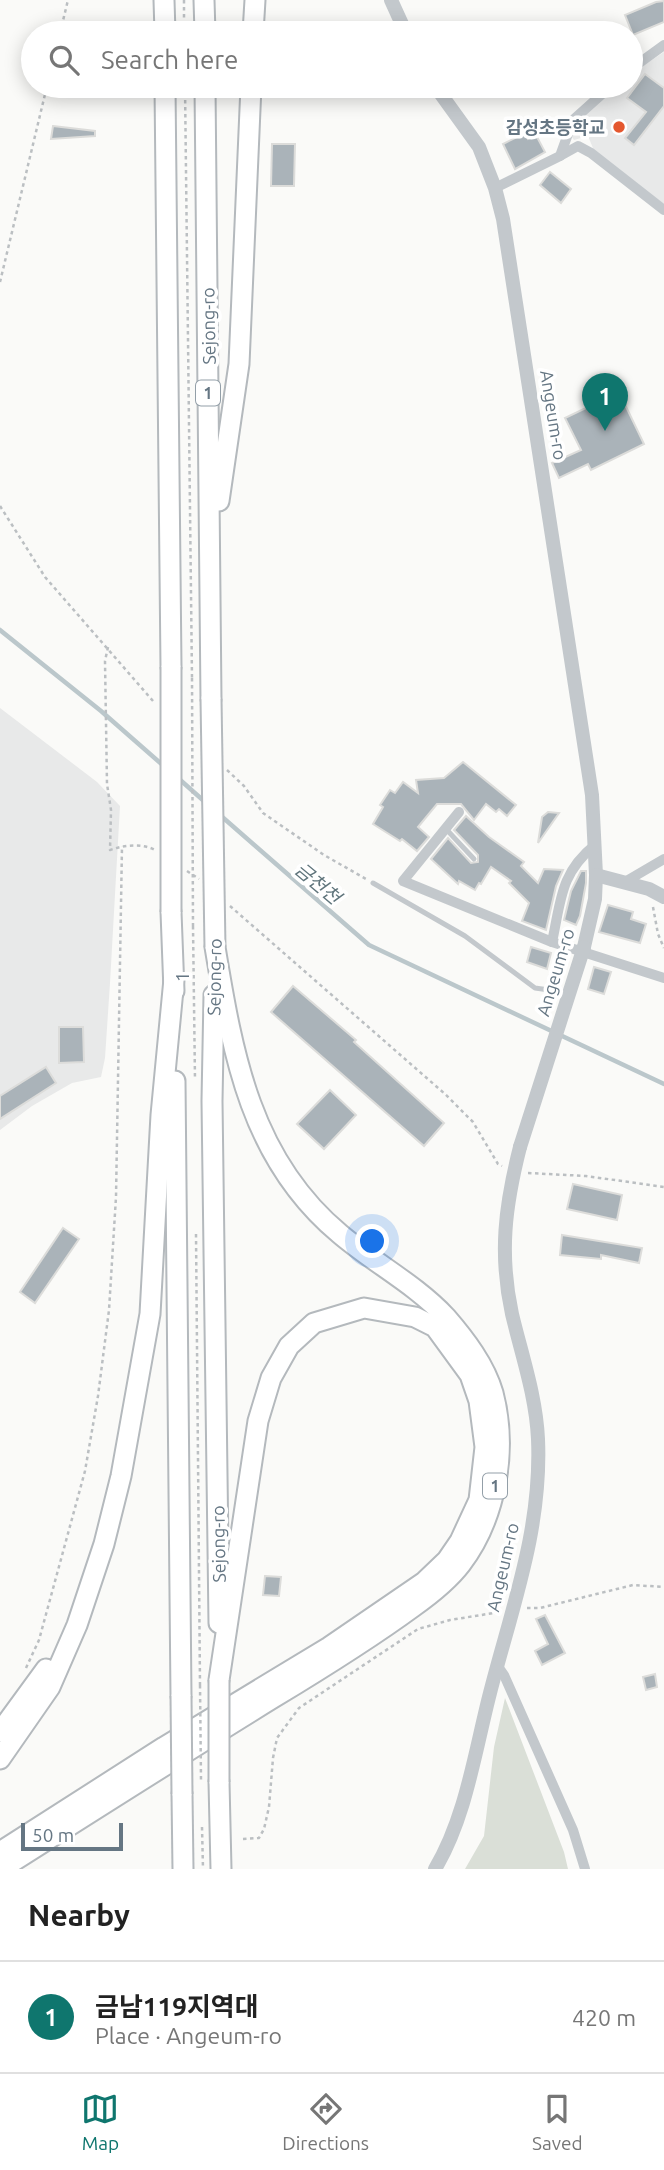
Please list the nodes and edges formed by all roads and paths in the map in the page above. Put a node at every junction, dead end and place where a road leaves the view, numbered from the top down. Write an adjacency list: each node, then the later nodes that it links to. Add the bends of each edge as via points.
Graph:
1 (68, 0): 7 (path)
2 (164, 0): 8 (highway)
3 (184, 0): 9 (path)
4 (204, 0): 10 (highway)
5 (255, 0): 11 (highway)
6 (391, 0): 12 (street)
7 (63, 21)
8 (165, 21)
9 (184, 21)
10 (205, 21)
11 (254, 21)
12 (401, 21)
13 (664, 45): 14 (street)
14 (643, 60)
15 (44, 98): 25 (path)
16 (165, 98): 48 (highway, 1, bridge)
17 (185, 98): 49 (path, 1, bridge)
18 (205, 98): 26 (highway, Sejong-ro / 1)
19 (250, 98): 26 (highway, via 239,364)
20 (444, 98): 23 (street, Angeum-ro, via 479,147)
21 (598, 98): 22 (street, via 573,120)
22 (560, 156): 23 (street); 24 (street, via 578,146)
23 (495, 188): 30 (street, Angeum-ro, via 519,313 592,794)
24 (664, 210)
25 (0, 282)
26 (210, 565): 45 (highway, Sejong-ro / 1, bridge)
27 (108, 648): 31 (path, via 110,850)
28 (459, 812): 29 (street)
29 (446, 829): 33 (lane); 43 (street, via 403,881)
30 (595, 845): 36 (street, Angeum-ro); 43 (street, via 567,876)
31 (122, 846): 32 (path, via 150,847); 57 (path, via 116,1198 109,1310 85,1471 39,1640)
32 (158, 852)
33 (474, 859)
34 (664, 859): 38 (street)
35 (185, 869): 39 (path)
36 (596, 875): 38 (street); 50 (street, Angeum-ro, bridge, via 584,947)
37 (373, 883): 44 (lane, via 465,936 535,988 549,990)
38 (623, 883): 40 (street)
39 (205, 884)
40 (649, 889): 41 (street); 46 (path)
41 (664, 897)
42 (223, 900): 50 (path, via 445,1094 473,1122 498,1164)
43 (552, 942): 44 (street)
44 (566, 946): 47 (street)
45 (215, 947): 58 (highway, Sejong-ro, via 212,1101); 65 (highway, 1, via 240,1072 280,1169 306,1203 341,1235 444,1316 483,1369 493,1393 500,1444 492,1500 459,1568 424,1599 336,1660)
46 (664, 948)
47 (664, 978)
48 (174, 979): 55 (highway, 1, via 150,1314 121,1476); 66 (highway, bridge)
49 (195, 1087)
50 (514, 1172): 51 (path); 54 (street, Angeum-ro, via 506,1205 505,1273 533,1399 538,1476 528,1558)
51 (664, 1187)
52 (196, 1222): 61 (path, bridge, via 200,1685)
53 (664, 1587): 54 (path, via 633,1585 540,1608)
54 (513, 1609): 56 (street, Angeum-ro); 63 (path, via 418,1629 299,1708 277,1738 264,1829 259,1838)
55 (77, 1625): 59 (highway); 60 (highway, 1, via 50,1687)
56 (497, 1665): 69 (street, Angeum-ro, via 464,1796); 70 (street, via 573,1830)
57 (23, 1672)
58 (219, 1680): 61 (highway, Sejong-ro, bridge); 64 (highway, via 258,1421 271,1378 289,1346 314,1323 364,1308 415,1317 435,1328 470,1375 479,1401 485,1447 479,1500 447,1560 424,1582 329,1647)
59 (0, 1732)
60 (0, 1759)
61 (210, 1781): 68 (highway, Sejong-ro)
62 (202, 1818): 67 (path)
63 (243, 1839)
64 (0, 1852)
65 (1, 1869)
66 (183, 1869)
67 (203, 1869)
68 (220, 1869)
69 (435, 1869)
70 (585, 1869)

